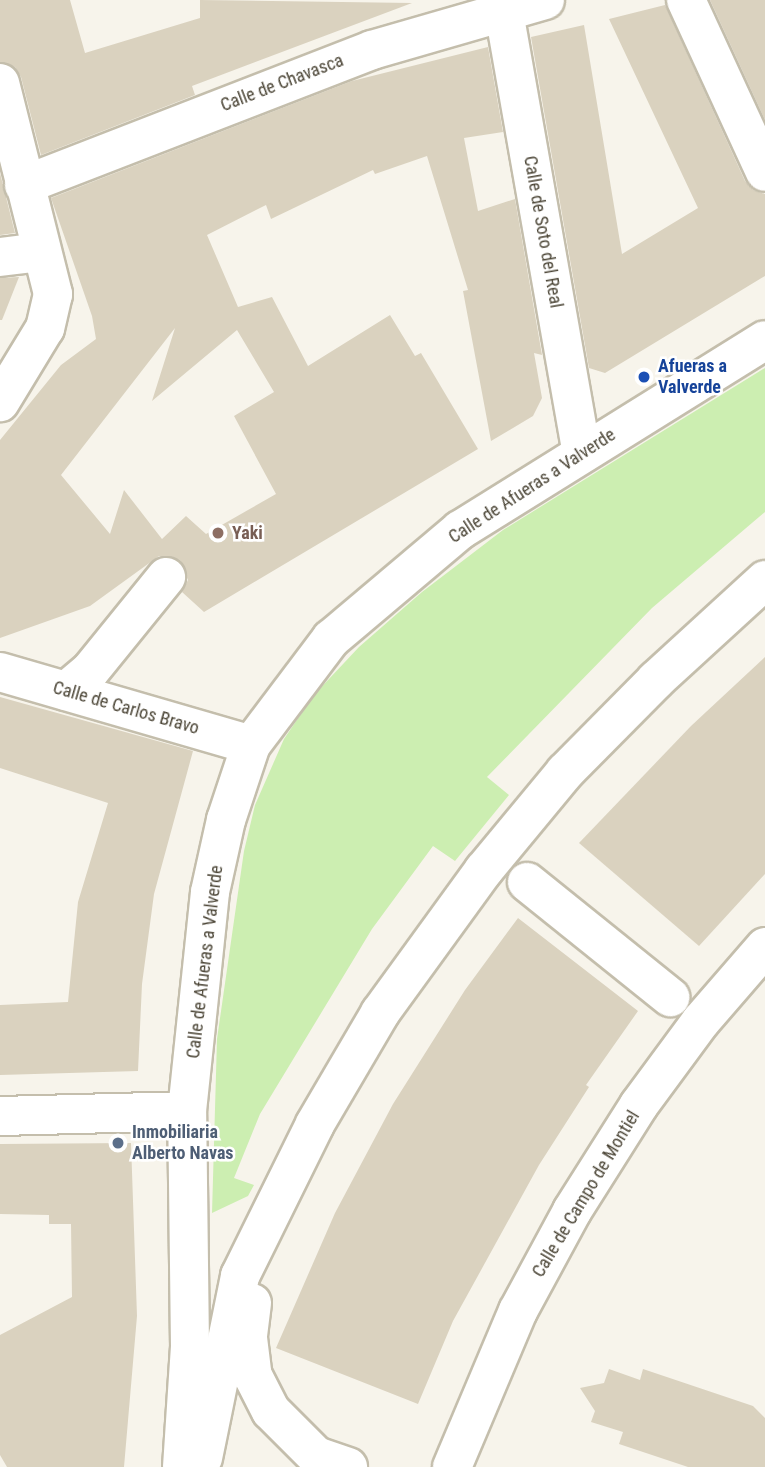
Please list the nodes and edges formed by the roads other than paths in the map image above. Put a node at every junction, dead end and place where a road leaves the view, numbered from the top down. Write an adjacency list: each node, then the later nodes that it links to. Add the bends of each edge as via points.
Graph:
1 (545, 0): 3 (street, Calle de Chavasca)
2 (687, 0): 5 (street)
3 (504, 12): 6 (street, Calle de Chavasca, via 372,50); 11 (street, Calle de Soto del Real)
4 (0, 83): 6 (street)
5 (765, 172)
6 (24, 185): 7 (street)
7 (40, 252): 8 (street); 10 (street, via 53,293 51,312)
8 (0, 257)
9 (765, 340): 11 (street, Calle de Afueras a Valverde)
10 (0, 402)
11 (582, 453): 16 (street, Calle de Afueras a Valverde, via 460,530 331,639)
12 (166, 577): 15 (street, via 90,671)
13 (765, 580): 22 (street, via 565,772 484,870 380,1013 315,1124)
14 (0, 672): 15 (street, Calle de Carlos Bravo)
15 (66, 691): 16 (street, Calle de Carlos Bravo)
16 (251, 745): 20 (street, Calle de Afueras a Valverde, via 226,820 210,892)
17 (527, 882): 19 (street)
18 (765, 947): 26 (street, Calle de Campo de Montiel, via 701,1021 639,1105 572,1211 518,1311)
19 (670, 997)
20 (187, 1111): 21 (street); 24 (street, Calle de Afueras a Valverde, via 190,1346)
21 (0, 1116)
22 (264, 1233): 23 (street, via 248,1338 253,1376 271,1411); 25 (street, via 240,1276)
23 (320, 1463)
24 (182, 1467)
25 (200, 1467)
26 (452, 1467)

